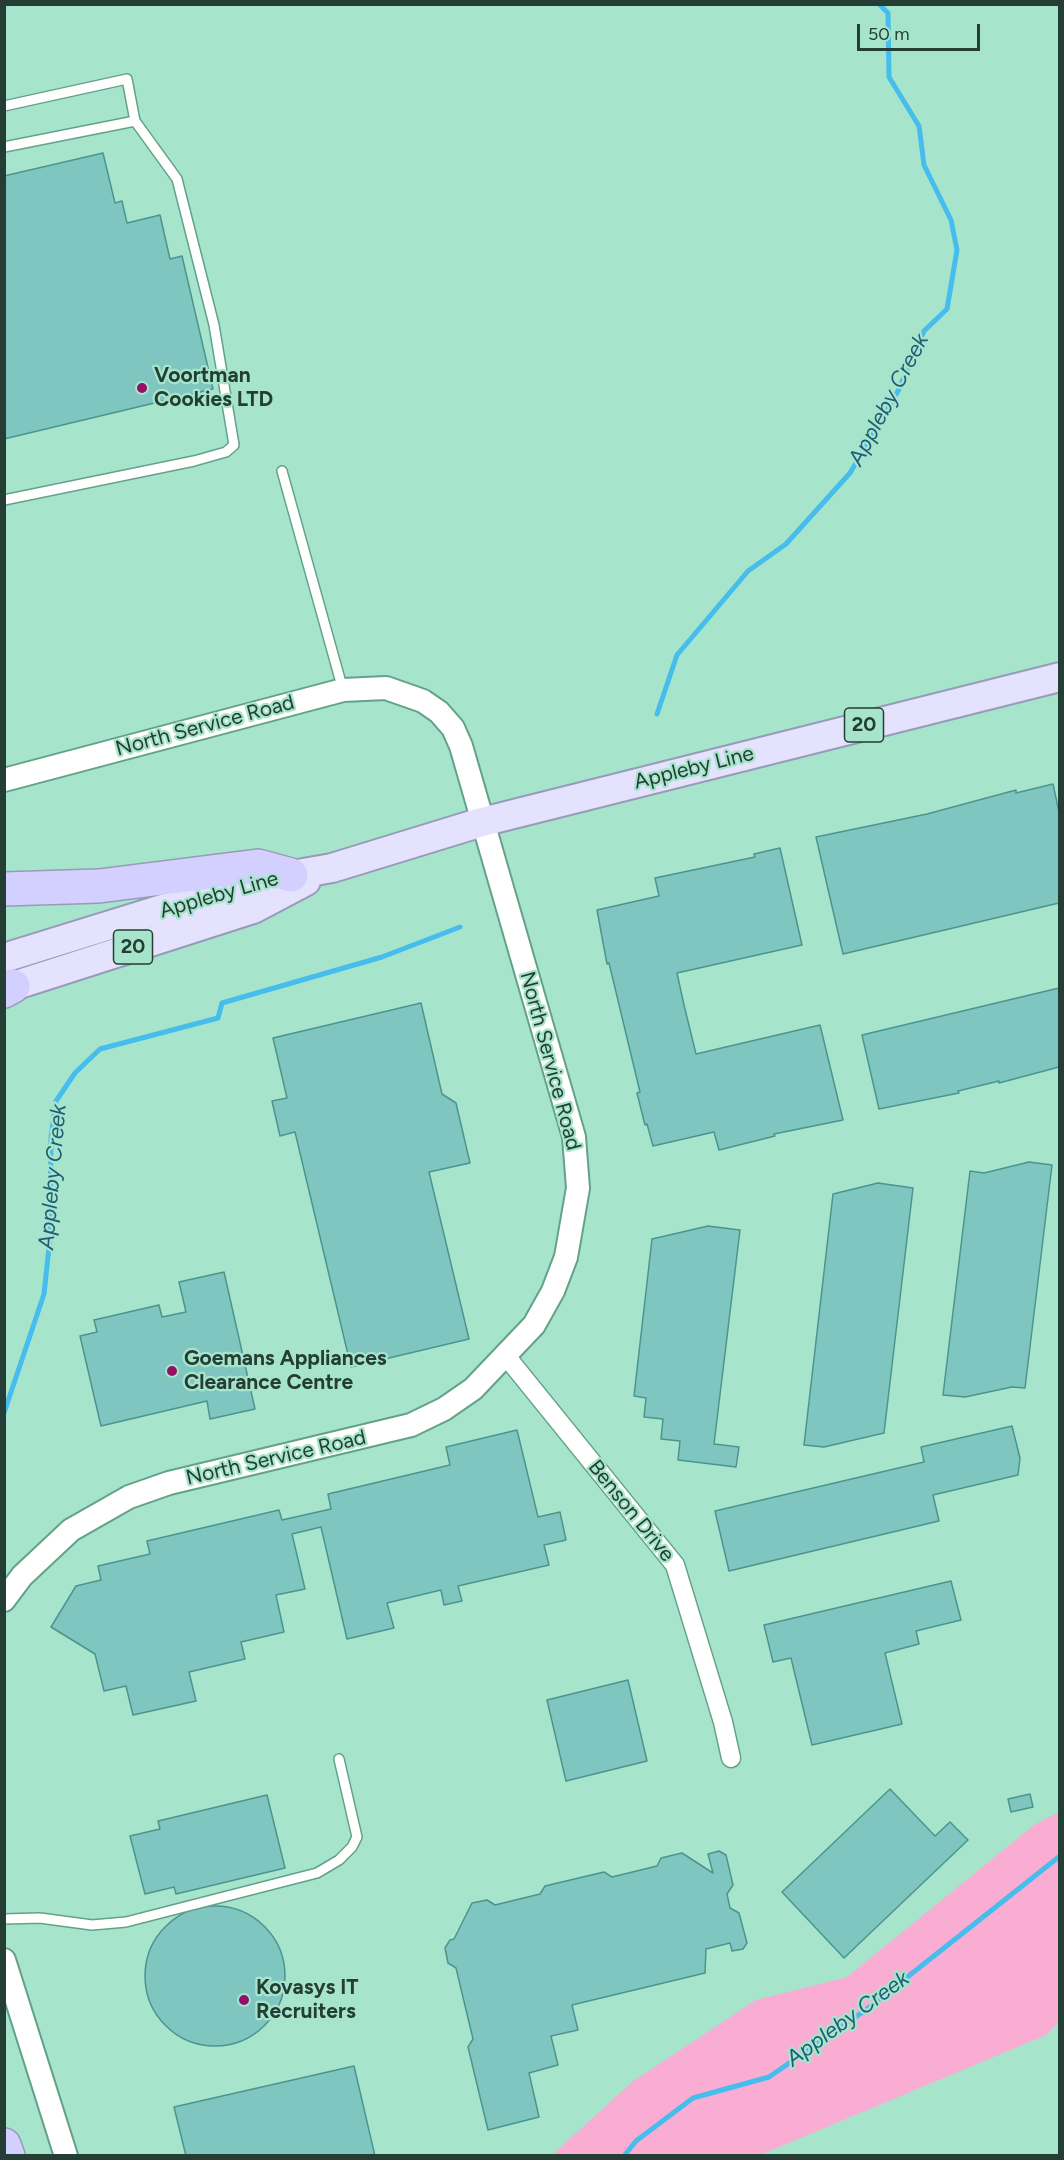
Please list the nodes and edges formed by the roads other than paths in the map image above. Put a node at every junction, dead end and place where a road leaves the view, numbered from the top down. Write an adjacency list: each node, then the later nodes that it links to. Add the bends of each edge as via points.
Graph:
1 (4, 106): 2 (lane, via 127,79)
2 (135, 121): 3 (lane); 5 (lane, via 177,179 214,325 234,445 226,452 194,462)
3 (4, 147)
4 (282, 471): 7 (lane)
5 (4, 500)
6 (1059, 677): 9 (main road, Appleby Line / 20)
7 (343, 690): 8 (street, North Service Road); 9 (street, North Service Road, via 386,688 423,701 439,712 453,728 461,746)
8 (4, 780)
9 (482, 822): 10 (main road, Appleby Line / 20); 14 (street, North Service Road, via 574,1137 578,1188 566,1257 553,1291 534,1325)
10 (332, 868): 11 (main road, Appleby Line / 20); 13 (main road, Appleby Line / 20, via 253,909)
11 (291, 875): 12 (highway, via 258,866 99,886); 13 (main road, Appleby Line / 20, via 246,884)
12 (4, 889)
13 (7, 981)
14 (506, 1356): 15 (street, North Service Road, via 473,1389 411,1425 169,1483 121,1501 71,1530 22,1576); 16 (street, Benson Drive, via 675,1565)
15 (4, 1600)
16 (731, 1758)
17 (339, 1759): 18 (lane, via 357,1837 339,1860 317,1873 126,1922)
18 (4, 1919)
19 (4, 1960): 22 (street)
20 (4, 2145): 21 (highway)
21 (8, 2156)
22 (66, 2156)

